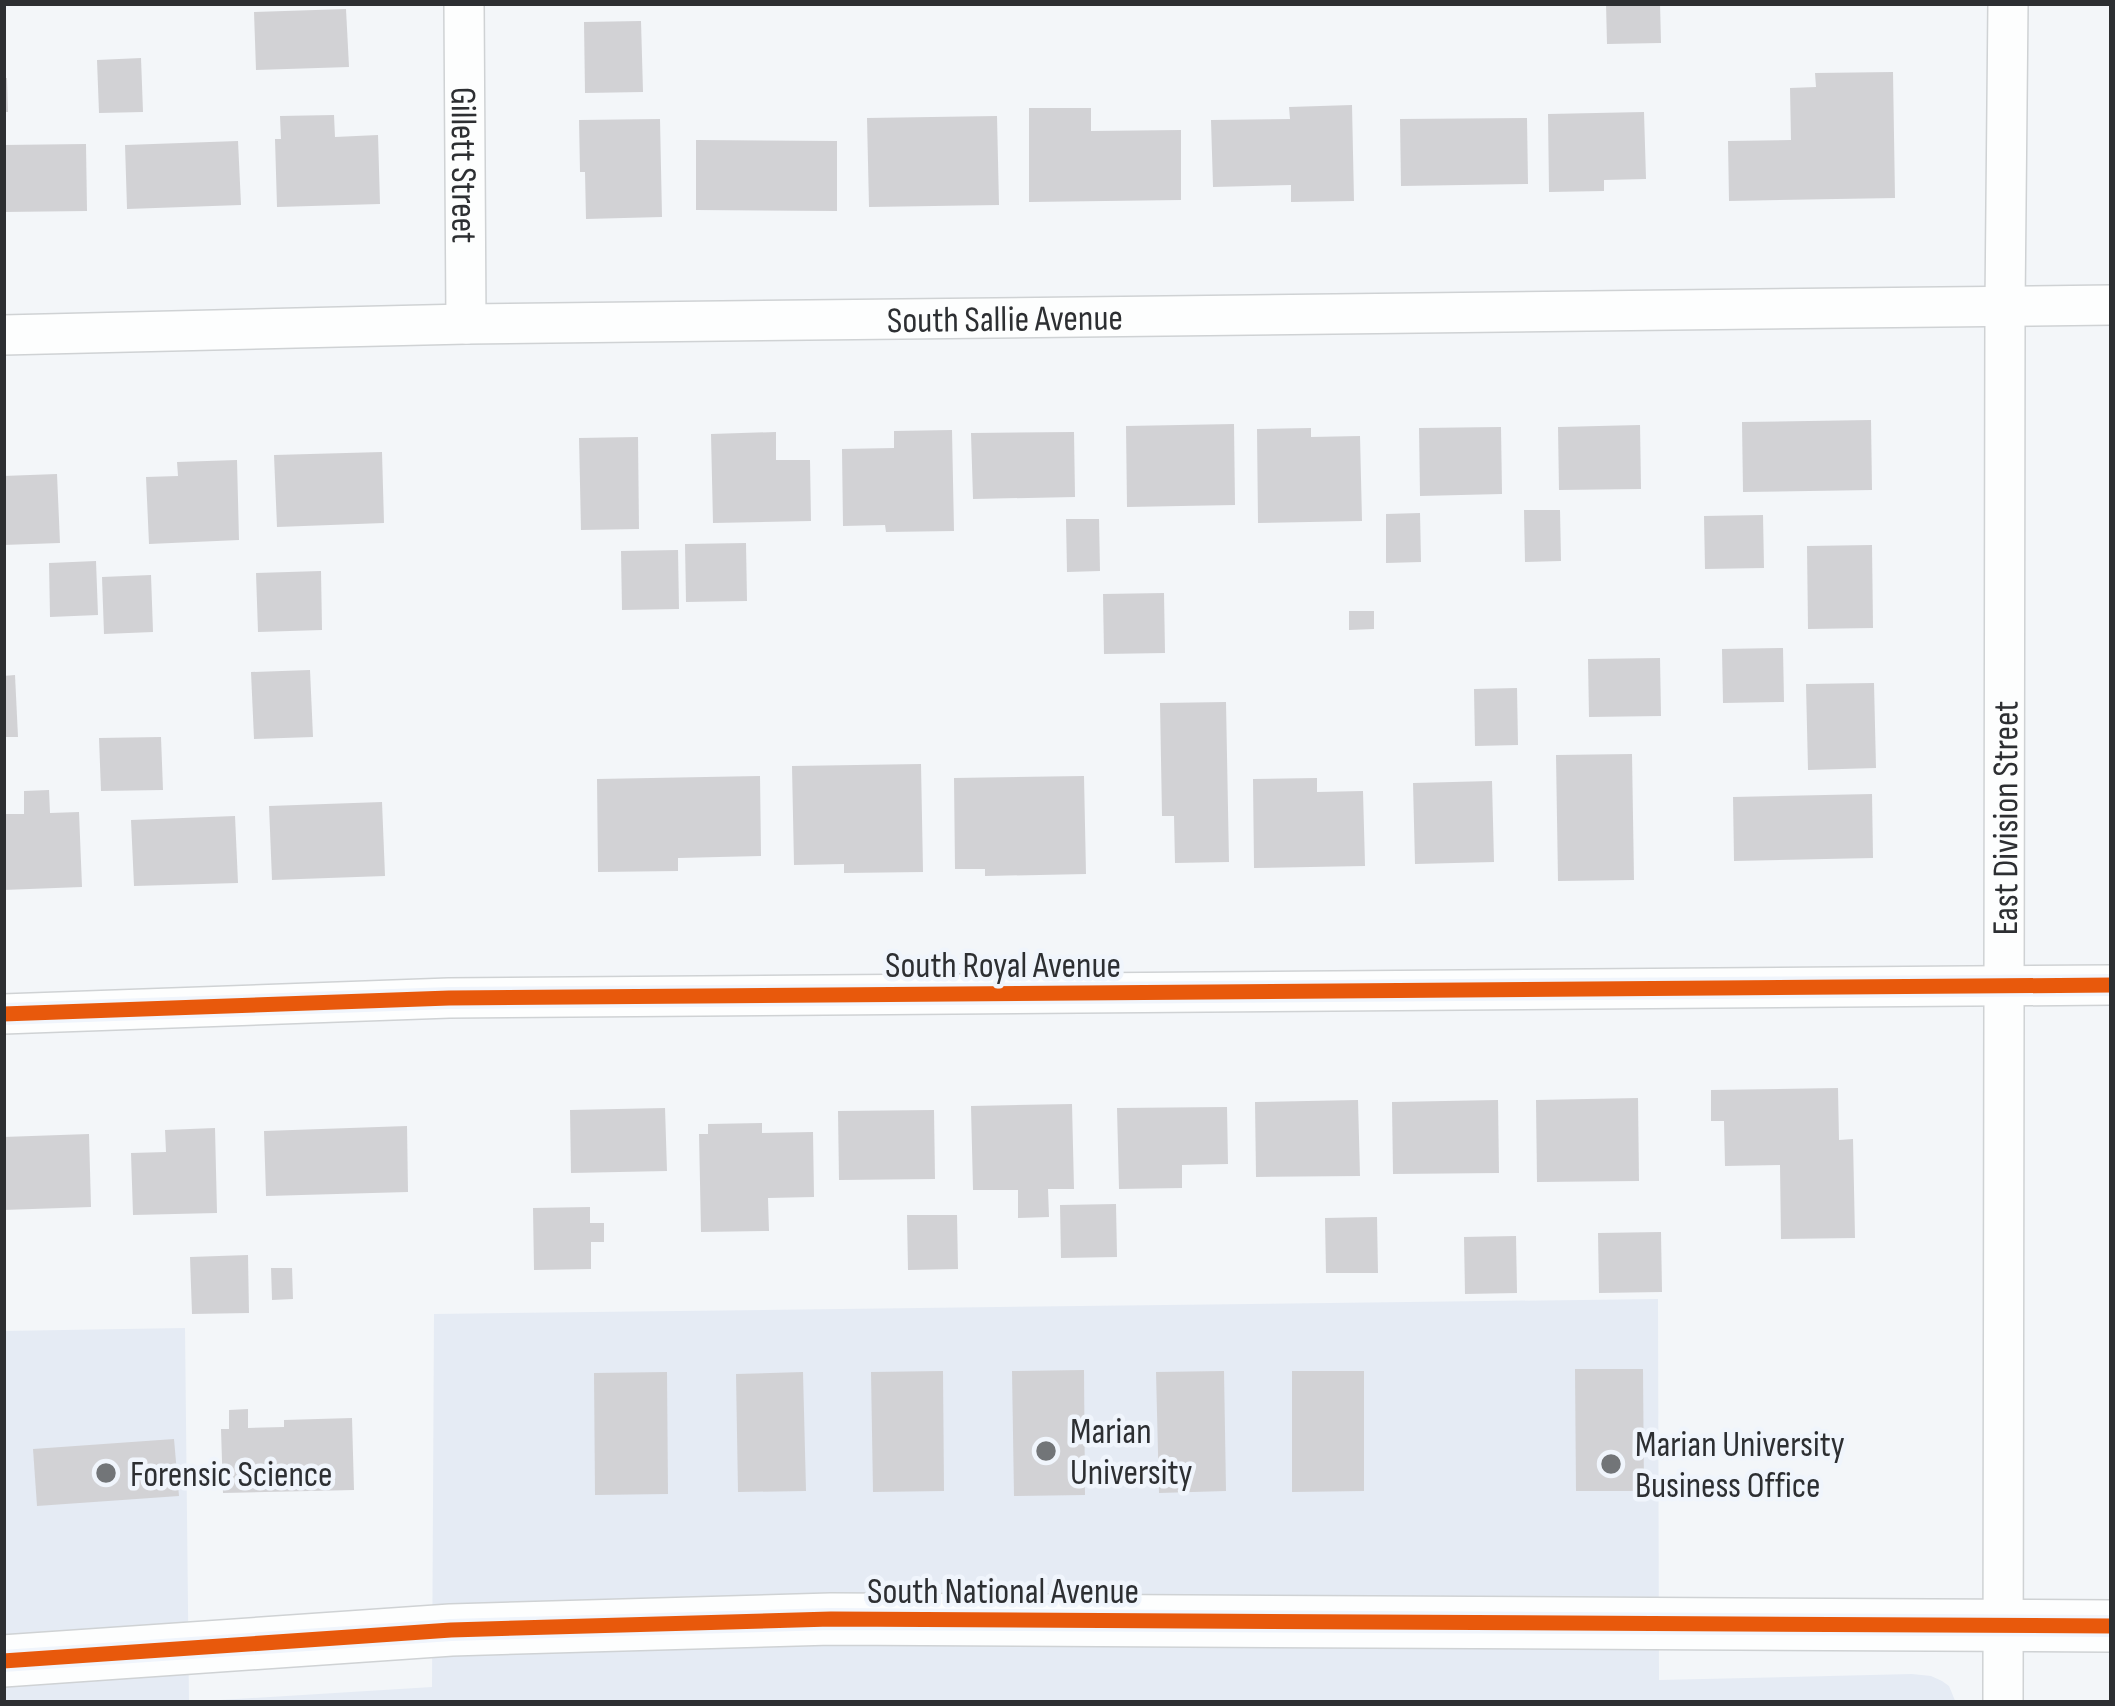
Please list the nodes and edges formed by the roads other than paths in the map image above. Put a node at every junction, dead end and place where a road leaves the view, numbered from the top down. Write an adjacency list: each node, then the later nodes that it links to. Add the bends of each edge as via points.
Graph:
1 (464, 3): 5 (street, Gillett Street)
2 (2008, 3): 4 (street, East Division Street)
3 (2112, 305): 4 (street, South Sallie Avenue)
4 (2005, 306): 5 (street, South Sallie Avenue); 7 (street, East Division Street)
5 (466, 324): 6 (street, South Sallie Avenue)
6 (3, 335)
7 (2003, 986): 8 (street, South Royal Avenue); 9 (street, South Royal Avenue, via 448,998); 11 (street, East Division Street)
8 (2112, 986)
9 (3, 1014)
10 (2112, 1626): 11 (street, South National Avenue)
11 (2003, 1627): 12 (street, South National Avenue, via 831,1619 451,1630); 13 (street, East Division Street)
12 (3, 1661)
13 (2002, 1703)

